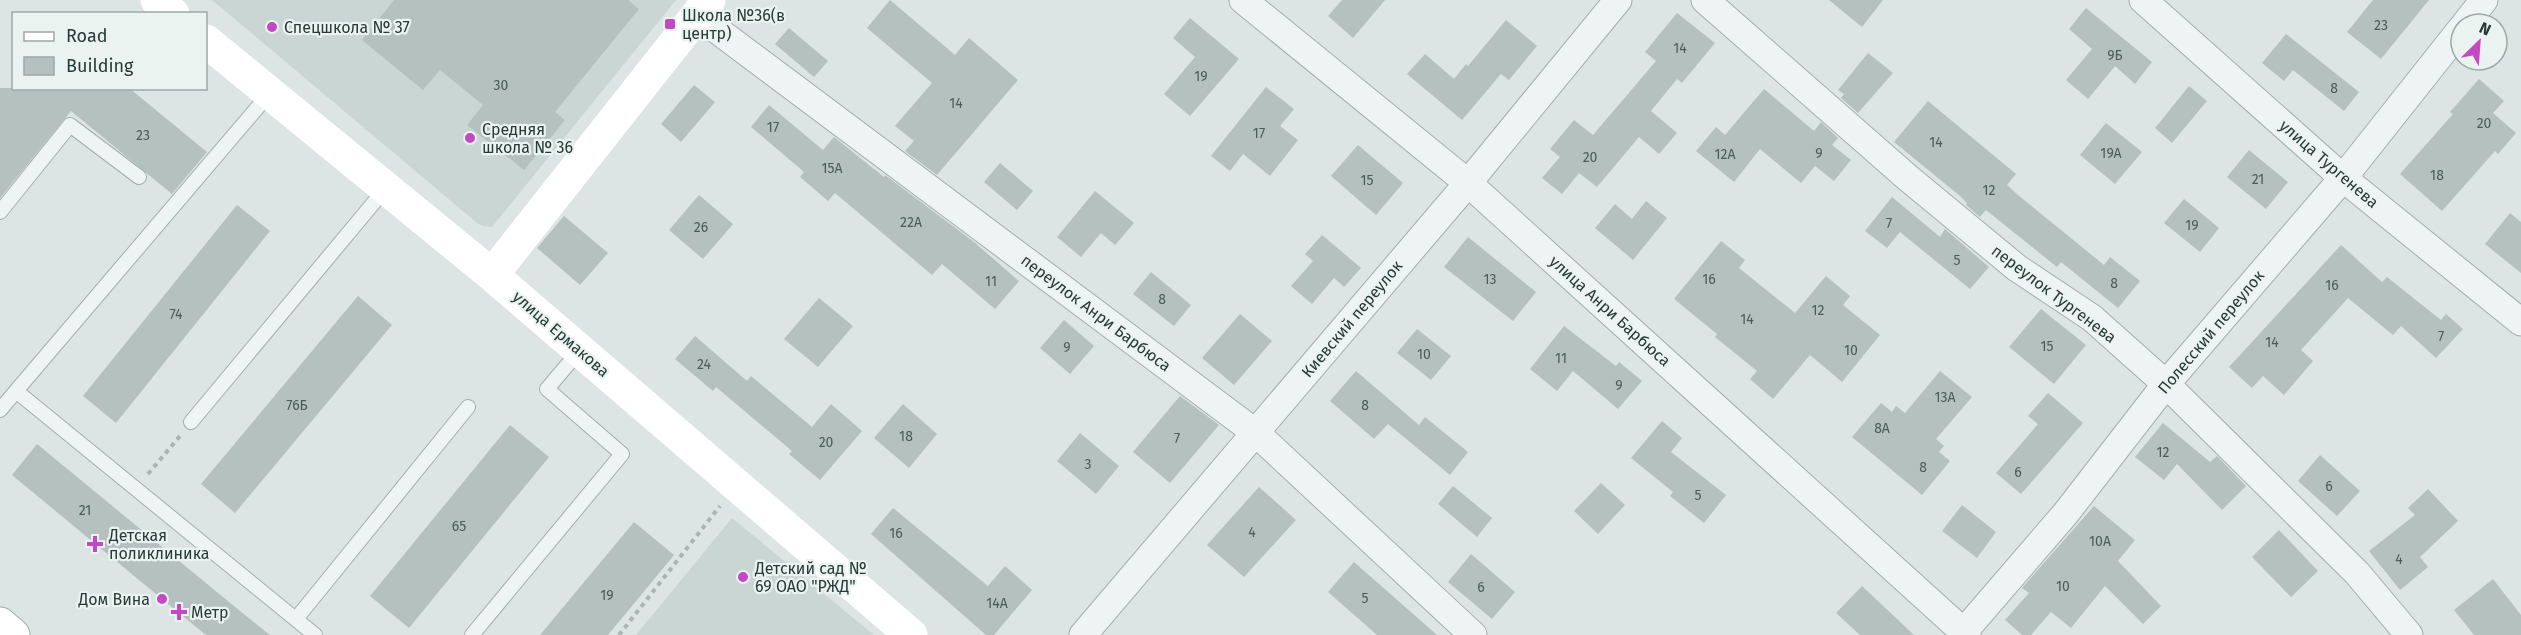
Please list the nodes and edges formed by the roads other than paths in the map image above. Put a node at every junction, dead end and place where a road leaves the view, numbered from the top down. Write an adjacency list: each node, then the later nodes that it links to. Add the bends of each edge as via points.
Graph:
1 (157, 0): 8 (street)
2 (1243, 0): 15 (street, улица Анри Барбюса)
3 (1618, 0): 15 (street, Киевский переулок)
4 (1705, 0): 21 (street, переулок Тургенева, via 1908,178 2008,260 2091,318)
5 (2143, 0): 14 (street, улица Тургенева)
6 (2484, 0): 9 (street)
7 (703, 7): 18 (street); 26 (street, переулок Анри Барбюса)
8 (171, 12)
9 (2474, 12)
10 (207, 42): 12 (street, улица Ермакова)
11 (2449, 44): 14 (street, Полесский переулок)
12 (269, 94): 16 (street, улица Ермакова); 22 (lane)
13 (139, 177): 17 (lane, via 70,125)
14 (2343, 178): 19 (street, улица Тургенева); 21 (street, Полесский переулок)
15 (1468, 183): 26 (street, Киевский переулок); 29 (street, улица Анри Барбюса)
16 (386, 188): 18 (street, улица Ермакова); 25 (lane)
17 (0, 212)
18 (492, 275): 20 (street, улица Ермакова)
19 (2521, 322)
20 (580, 350): 32 (lane, via 547,389 622,454); 33 (street, улица Ермакова)
21 (2166, 384): 29 (street, Полесский переулок, via 2066,513); 36 (street, переулок Тургенева, via 2357,573)
22 (16, 391): 24 (lane); 27 (lane)
23 (468, 407): 27 (lane)
24 (0, 410)
25 (191, 422)
26 (1256, 433): 34 (street, Киевский переулок); 35 (street, переулок Анри Барбюса)
27 (296, 620): 31 (lane)
28 (0, 624): 30 (street)
29 (1964, 634)
30 (13, 635)
31 (315, 635)
32 (472, 635)
33 (911, 635)
34 (1083, 635)
35 (1473, 635)
36 (2409, 635)

